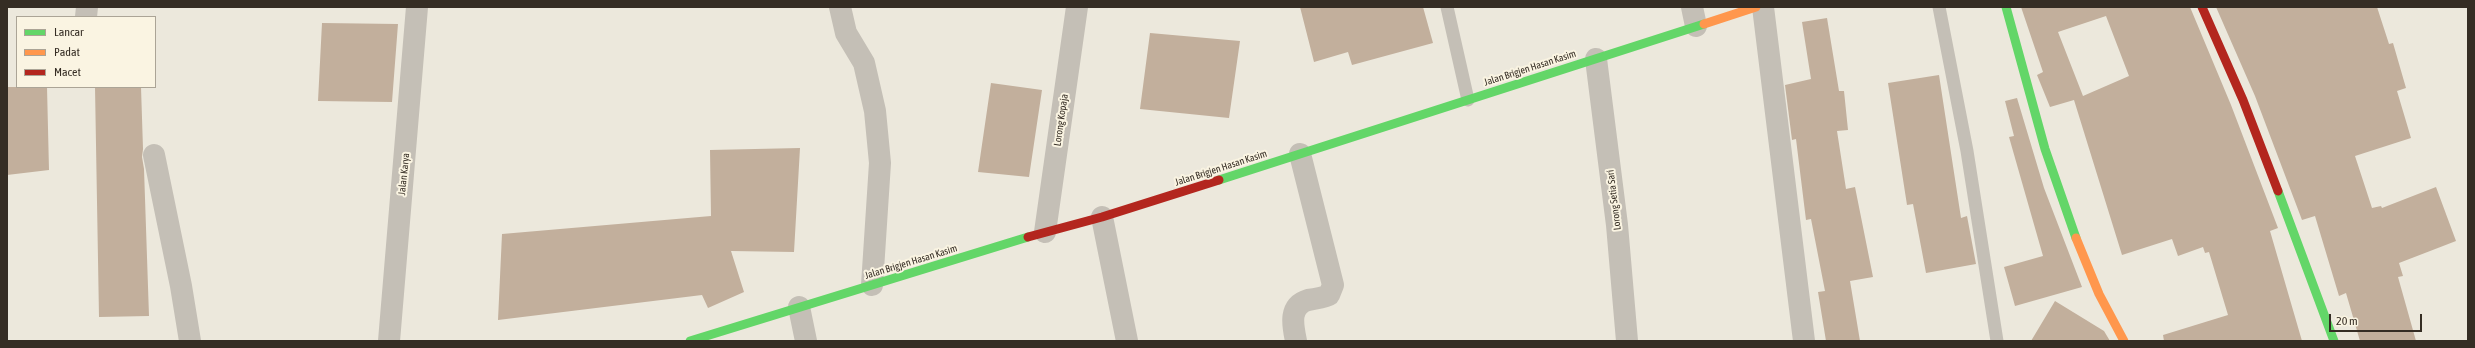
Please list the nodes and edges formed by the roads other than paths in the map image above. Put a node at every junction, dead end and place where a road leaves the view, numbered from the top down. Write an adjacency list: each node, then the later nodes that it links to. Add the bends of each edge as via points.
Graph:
1 (417, 7): 20 (street, Jalan Karya)
2 (840, 7): 17 (street, via 846,33 864,63 876,111 880,163)
3 (1077, 7): 16 (street, Lorong Kopaja)
4 (1447, 7): 12 (lane)
5 (1756, 7): 10 (street, Jalan Brigjen Hasan Kasim)
6 (1763, 7): 26 (street)
7 (1939, 7): 27 (lane, via 1967,150)
8 (2006, 7): 28 (street, via 2066,210 2096,287)
9 (2202, 7): 29 (street, via 2262,146)
10 (1694, 17): 11 (street, Jalan Brigjen Hasan Kasim)
11 (1596, 59): 12 (street, Jalan Brigjen Hasan Kasim); 25 (street, Lorong Setia Sari, via 1617,225)
12 (1468, 100): 13 (street, Jalan Brigjen Hasan Kasim)
13 (1300, 154): 15 (street, Jalan Brigjen Hasan Kasim); 24 (street, via 1333,285 1329,295 1304,301 1295,310 1292,319)
14 (154, 155): 19 (street, via 182,286)
15 (1102, 217): 16 (street, Jalan Brigjen Hasan Kasim); 23 (street)
16 (1045, 232): 17 (street, Jalan Brigjen Hasan Kasim)
17 (872, 285): 18 (street, Jalan Brigjen Hasan Kasim)
18 (799, 307): 21 (street, Jalan Brigjen Hasan Kasim); 22 (street)
19 (190, 341)
20 (388, 341)
21 (690, 341)
22 (806, 341)
23 (1127, 341)
24 (1296, 341)
25 (1627, 341)
26 (1804, 341)
27 (1997, 341)
28 (2124, 341)
29 (2334, 341)

